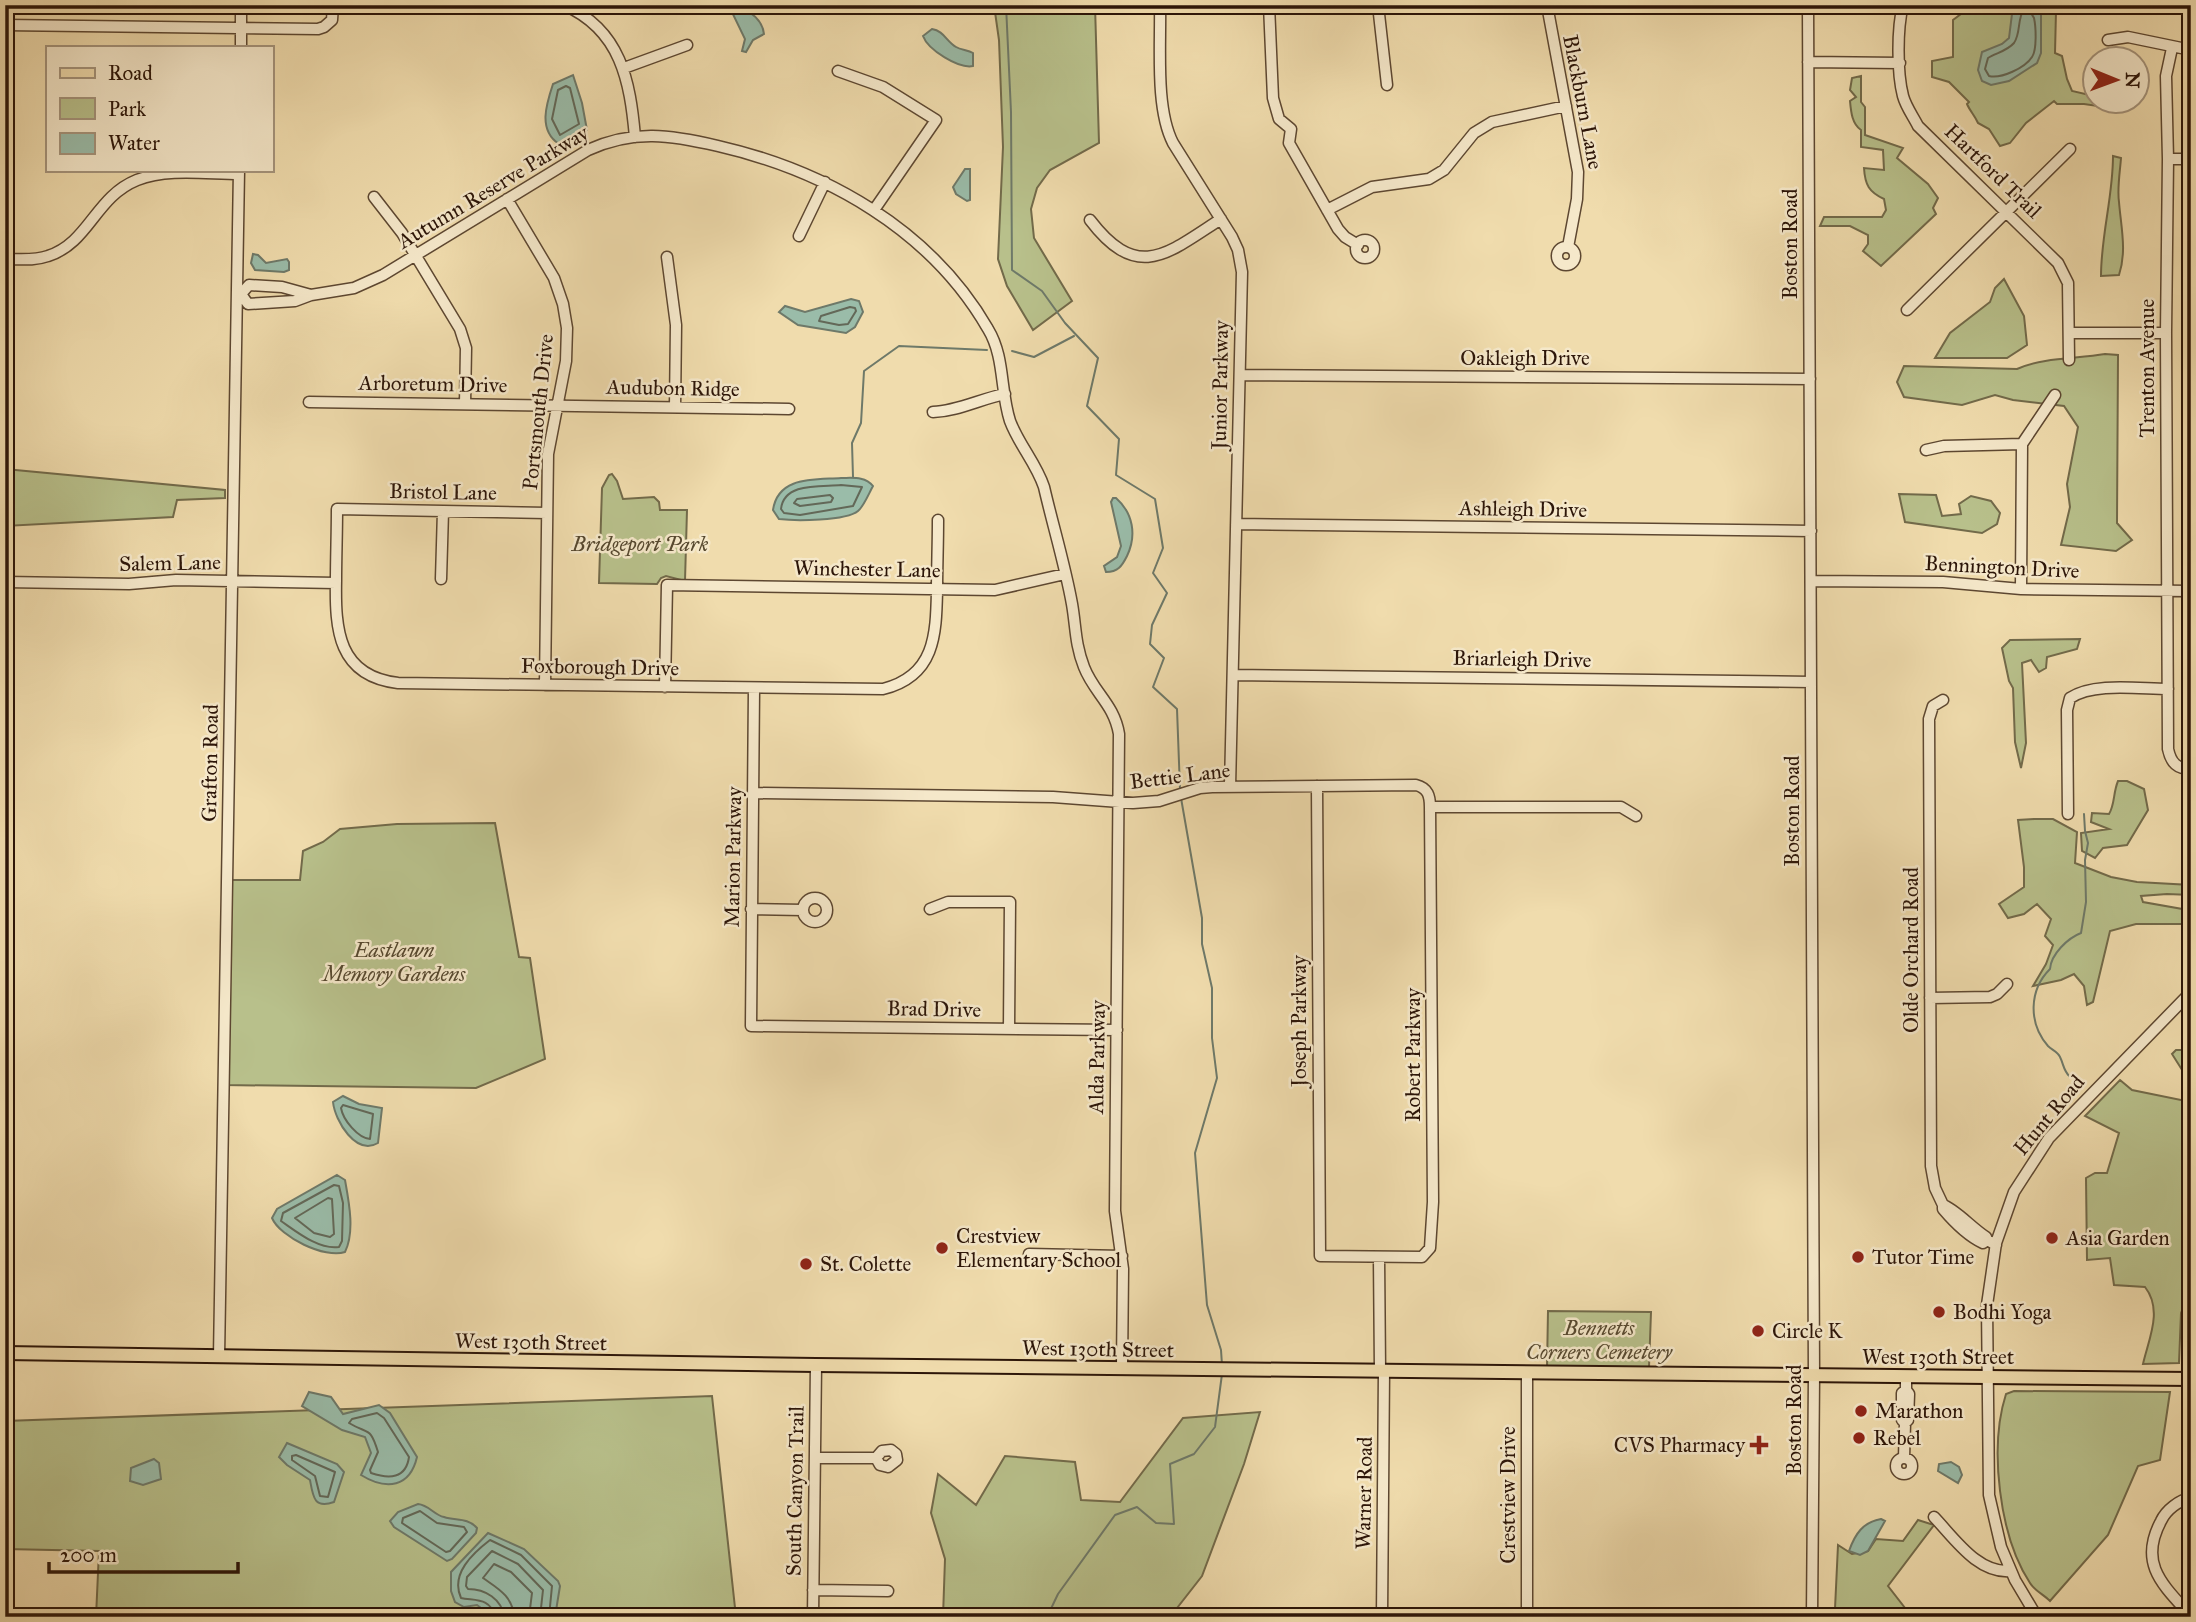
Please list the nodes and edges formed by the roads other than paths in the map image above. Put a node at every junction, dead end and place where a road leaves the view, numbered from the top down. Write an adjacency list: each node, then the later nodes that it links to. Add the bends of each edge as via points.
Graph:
1 (241, 5): 11 (street)
2 (333, 5): 11 (street, via 332,20 322,28)
3 (564, 5): 19 (street, via 603,33)
4 (1160, 5): 34 (street, Junior Parkway, via 1165,123)
5 (1269, 5): 32 (street, via 1273,98 1279,119 1291,129 1289,143)
6 (1378, 5): 21 (street)
7 (1547, 5): 22 (street, Blackburn Lane)
8 (1808, 5): 17 (street, Boston Road)
9 (1903, 5): 18 (street, Hartford Trail)
10 (5, 25): 11 (street)
11 (241, 29): 14 (street)
12 (2108, 40): 15 (street, via 2127,37)
13 (687, 45): 19 (street)
14 (240, 46)
15 (2172, 48): 16 (street); 25 (street, Trenton Avenue, via 2166,76)
16 (2191, 50)
17 (1808, 62): 18 (street); 49 (street, Boston Road)
18 (1900, 63): 33 (street, Hartford Trail, via 1903,95 1918,126)
19 (624, 68): 23 (street)
20 (838, 71): 31 (street, via 883,87 936,120)
21 (1387, 85)
22 (1566, 106): 32 (street, via 1492,122 1471,135 1433,177 1372,187); 38 (street, Blackburn Lane, via 1579,178)
23 (635, 137): 28 (street, Autumn Reserve Parkway, via 670,136 735,150); 30 (street, Autumn Reserve Parkway, via 588,150)
24 (2070, 149): 33 (street)
25 (2168, 159): 26 (street); 46 (street, Trenton Avenue)
26 (2191, 159)
27 (239, 172): 41 (street, via 169,173 136,180 106,200 77,239 60,251 39,258); 42 (street, Grafton Road)
28 (825, 182): 31 (street, Autumn Reserve Parkway); 36 (street)
29 (374, 197): 39 (street)
30 (507, 200): 39 (street, Autumn Reserve Parkway); 54 (street, Portsmouth Drive, via 554,278 563,304 567,348)
31 (874, 210): 50 (street, Autumn Reserve Parkway, via 919,245 974,308 998,350)
32 (1327, 210): 37 (street, via 1342,234)
33 (2007, 211): 44 (street); 45 (street, Hartford Trail, via 2065,276)
34 (1221, 219): 35 (street, via 1169,252 1146,257 1114,247); 48 (street, Junior Parkway, via 1235,242 1241,267)
35 (1090, 220)
36 (799, 236)
37 (1357, 245)
38 (1567, 247)
39 (416, 255): 43 (street, Autumn Reserve Parkway, via 360,286); 53 (street, via 463,334)
40 (667, 257): 55 (street, via 676,325)
41 (5, 259)
42 (239, 294): 43 (street, Autumn Reserve Parkway, via 249,285); 43 (street, Autumn Reserve Parkway, via 248,304 295,301); 68 (street, Grafton Road)
43 (311, 295)
44 (1907, 310)
45 (2069, 333): 46 (street); 47 (street, Hartford Trail)
46 (2166, 333): 75 (street, Trenton Avenue)
47 (2069, 360)
48 (1240, 375): 49 (street, Oakleigh Drive); 64 (street, Junior Parkway)
49 (1810, 379): 65 (street, Boston Road)
50 (1005, 394): 57 (street); 66 (street, Autumn Reserve Parkway, via 1012,425 1044,487)
51 (2055, 395): 58 (street)
52 (309, 402): 53 (street, Arboretum Drive)
53 (465, 404): 54 (street, Arboretum Drive)
54 (557, 405): 55 (street, Audubon Ridge); 62 (street, Portsmouth Drive, via 548,454)
55 (675, 407): 56 (street, Audubon Ridge)
56 (789, 409)
57 (933, 412)
58 (2022, 444): 59 (street); 73 (street)
59 (1926, 450)
60 (337, 509): 61 (street, Bristol Lane); 71 (street, Foxborough Drive)
61 (443, 511): 62 (street, Bristol Lane); 67 (street)
62 (547, 513): 78 (street, Portsmouth Drive)
63 (938, 520): 72 (street, Foxborough Drive)
64 (1236, 524): 65 (street, Ashleigh Drive); 76 (street, Junior Parkway)
65 (1811, 531): 69 (street, Boston Road)
66 (1065, 574): 72 (street, Winchester Lane, via 1002,589); 83 (street, Autumn Reserve Parkway, via 1084,667 1112,710)
67 (441, 579)
68 (233, 581): 70 (street, Salem Lane); 71 (street, Salem Lane); 107 (street, Grafton Road)
69 (1811, 581): 73 (street, Bennington Drive); 77 (street, Boston Road)
70 (5, 582)
71 (336, 583): 78 (street, Foxborough Drive, via 335,618 341,644 358,666 376,678 398,683)
72 (937, 589): 79 (street, Winchester Lane, via 667,585); 80 (street, Foxborough Drive, via 931,651 900,683 872,691)
73 (2021, 589): 75 (street, Bennington Drive)
74 (2191, 591): 75 (street, Bennington Drive)
75 (2168, 592): 81 (street, Trenton Avenue)
76 (1233, 675): 77 (street, Briarleigh Drive); 86 (street, Junior Parkway)
77 (1811, 682): 112 (street, Boston Road)
78 (545, 685): 79 (street, Foxborough Drive)
79 (665, 687): 80 (street, Foxborough Drive)
80 (754, 689): 87 (street, Marion Parkway)
81 (2168, 689): 84 (street, Trenton Avenue, via 2170,757 2177,766); 90 (street, via 2093,689 2070,698)
82 (1943, 700): 97 (street, Olde Orchard Road, via 1933,706 1929,716)
83 (1120, 746): 88 (street, Alda Parkway)
84 (2191, 769)
85 (1317, 786): 86 (street, Bettie Lane); 89 (street, Bettie Lane, via 1416,785 1428,792); 104 (street, Joseph Parkway)
86 (1230, 787): 88 (street, Bettie Lane, via 1200,788 1146,803)
87 (754, 793): 88 (street, Bettie Lane); 92 (street, Marion Parkway)
88 (1119, 802): 100 (street, Alda Parkway)
89 (1430, 807): 91 (street, via 1621,807); 105 (street, Robert Parkway, via 1430,1248 1422,1257)
90 (2068, 814)
91 (1636, 816)
92 (751, 909): 94 (street); 98 (street, Marion Parkway)
93 (930, 909): 99 (street, via 948,902 1010,902)
94 (803, 910)
95 (2007, 984): 97 (street, via 1990,997)
96 (2191, 992): 101 (street, Hunt Road, via 2049,1138 2014,1192)
97 (1930, 998): 101 (street, Olde Orchard Road, via 1935,1188 1943,1205)
98 (751, 1026): 99 (street, Brad Drive)
99 (1009, 1029): 100 (street, Brad Drive)
100 (1117, 1030): 103 (street, Alda Parkway, via 1115,1211)
101 (1991, 1243): 114 (street, Hunt Road)
102 (1029, 1254): 103 (street)
103 (1122, 1255): 109 (street, Alda Parkway)
104 (1320, 1256): 105 (street, Robert Parkway)
105 (1379, 1257): 110 (street, Warner Road)
106 (5, 1353): 107 (main road, West 130th Street)
107 (219, 1357): 108 (main road, West 130th Street)
108 (816, 1365): 109 (main road, West 130th Street); 116 (street, South Canyon Trail)
109 (1122, 1368): 110 (main road, West 130th Street)
110 (1382, 1370): 111 (main road, West 130th Street); 126 (street, Warner Road)
111 (1527, 1373): 112 (main road, West 130th Street); 127 (street, Crestview Drive)
112 (1814, 1376): 113 (main road, West 130th Street); 128 (street, Boston Road)
113 (1906, 1376): 114 (main road, West 130th Street); 118 (street, via 1902,1392)
114 (1988, 1377): 115 (main road, West 130th Street); 121 (street, Hunt Road, via 1989,1494 1996,1533)
115 (2191, 1379)
116 (815, 1458): 117 (street); 122 (street, South Canyon Trail)
117 (876, 1458)
118 (1905, 1458)
119 (2188, 1499): 124 (street, via 2164,1514 2150,1551 2154,1570)
120 (1934, 1517): 121 (street, via 1983,1566)
121 (2011, 1572): 129 (street, Hunt Road)
122 (813, 1590): 123 (street); 125 (street, South Canyon Trail)
123 (888, 1591)
124 (2191, 1616)
125 (813, 1617)
126 (1382, 1617)
127 (1527, 1617)
128 (1812, 1617)
129 (2037, 1617)

